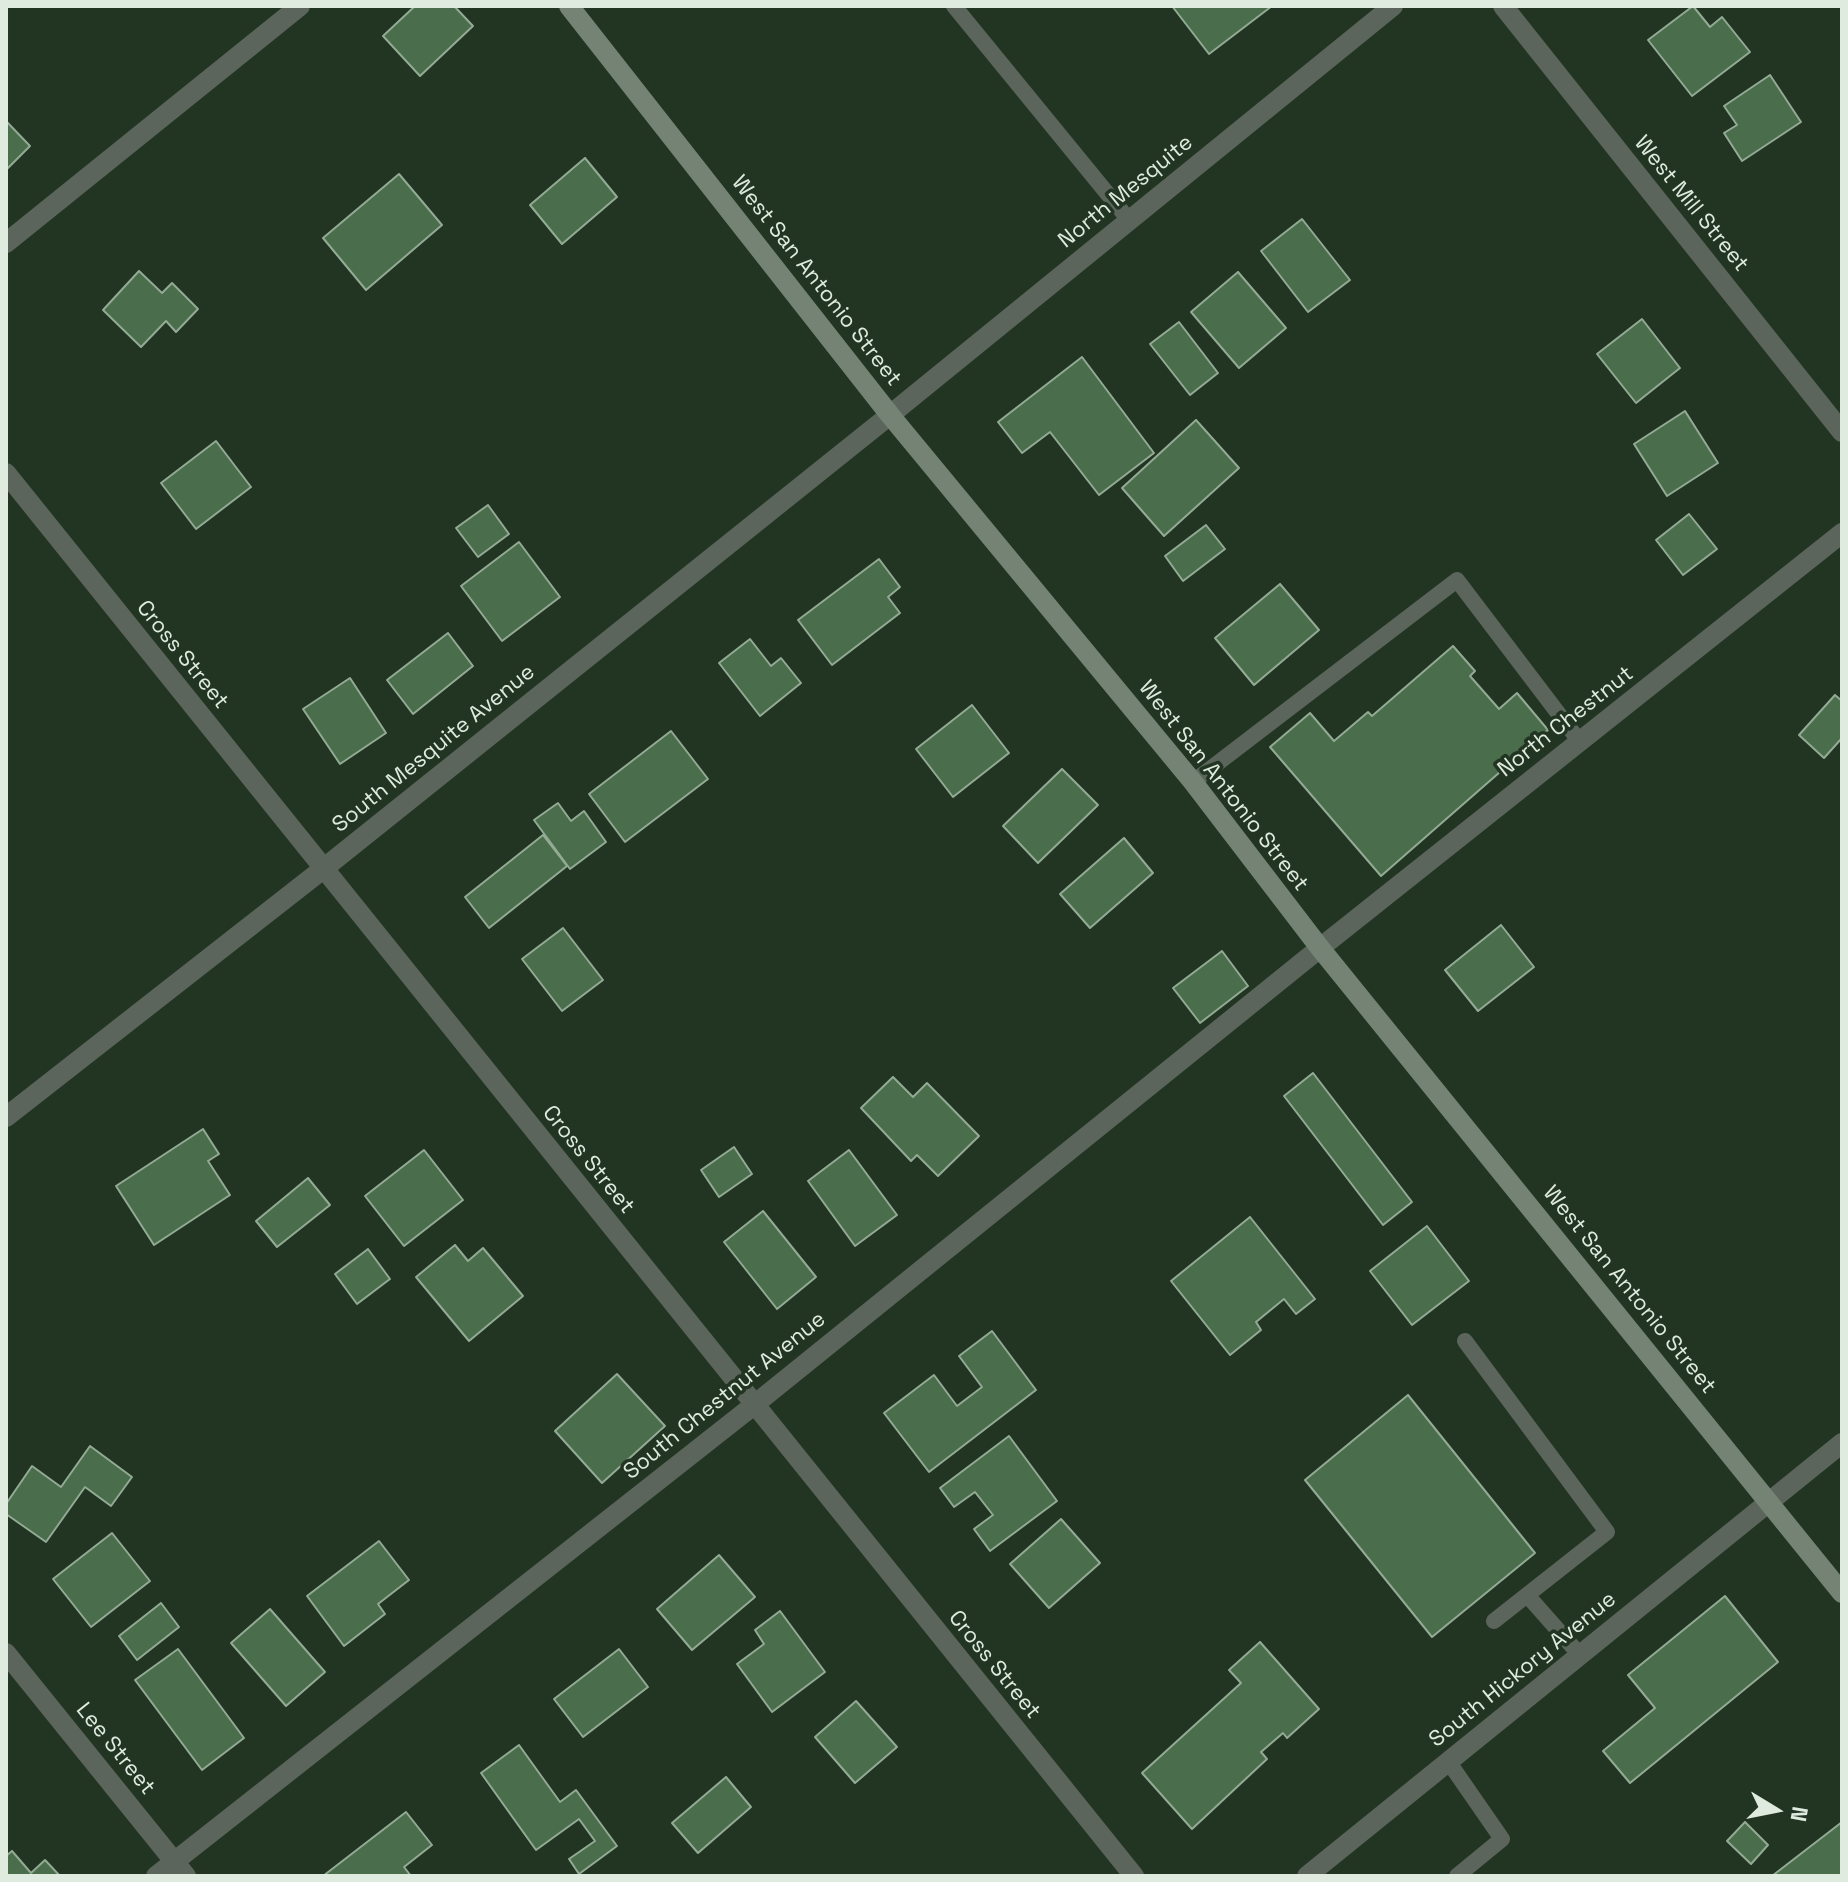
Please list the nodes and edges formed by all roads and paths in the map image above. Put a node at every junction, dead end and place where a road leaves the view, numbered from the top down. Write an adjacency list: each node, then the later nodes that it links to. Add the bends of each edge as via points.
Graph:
1 (300, 6): 7 (street)
2 (569, 6): 8 (main road, West San Antonio Street)
3 (954, 6): 6 (lane)
4 (1393, 6): 6 (street, North Mesquite)
5 (1503, 6): 9 (street, West Mill Street)
6 (1129, 220): 8 (street, North Mesquite)
7 (6, 243)
8 (890, 415): 13 (main road, West San Antonio Street); 14 (street, South Mesquite Avenue)
9 (1842, 432)
10 (6, 473): 14 (street, Cross Street)
11 (1842, 533): 12 (street, North Chestnut)
12 (1580, 742): 13 (lane, via 1457,580); 15 (street, North Chestnut)
13 (1193, 782): 15 (main road, West San Antonio Street)
14 (323, 869): 16 (street, South Mesquite Avenue); 18 (street, Cross Street)
15 (1320, 948): 18 (street, South Chestnut Avenue); 20 (main road, West San Antonio Street)
16 (6, 1117)
17 (1465, 1341): 22 (lane, via 1607,1532)
18 (754, 1405): 27 (street, South Chestnut Avenue); 29 (street, Cross Street)
19 (1842, 1443): 20 (street, South Hickory Avenue)
20 (1770, 1501): 21 (main road, West San Antonio Street); 25 (street, South Hickory Avenue)
21 (1842, 1593)
22 (1527, 1595): 23 (lane); 25 (lane)
23 (1494, 1621)
24 (6, 1653): 27 (street, Lee Street)
25 (1580, 1655): 26 (street, South Hickory Avenue)
26 (1448, 1761): 30 (street, South Hickory Avenue); 31 (lane, via 1502,1839)
27 (180, 1869): 28 (street, South Chestnut Avenue)
28 (156, 1876)
29 (1134, 1876)
30 (1307, 1876)
31 (1457, 1876)

